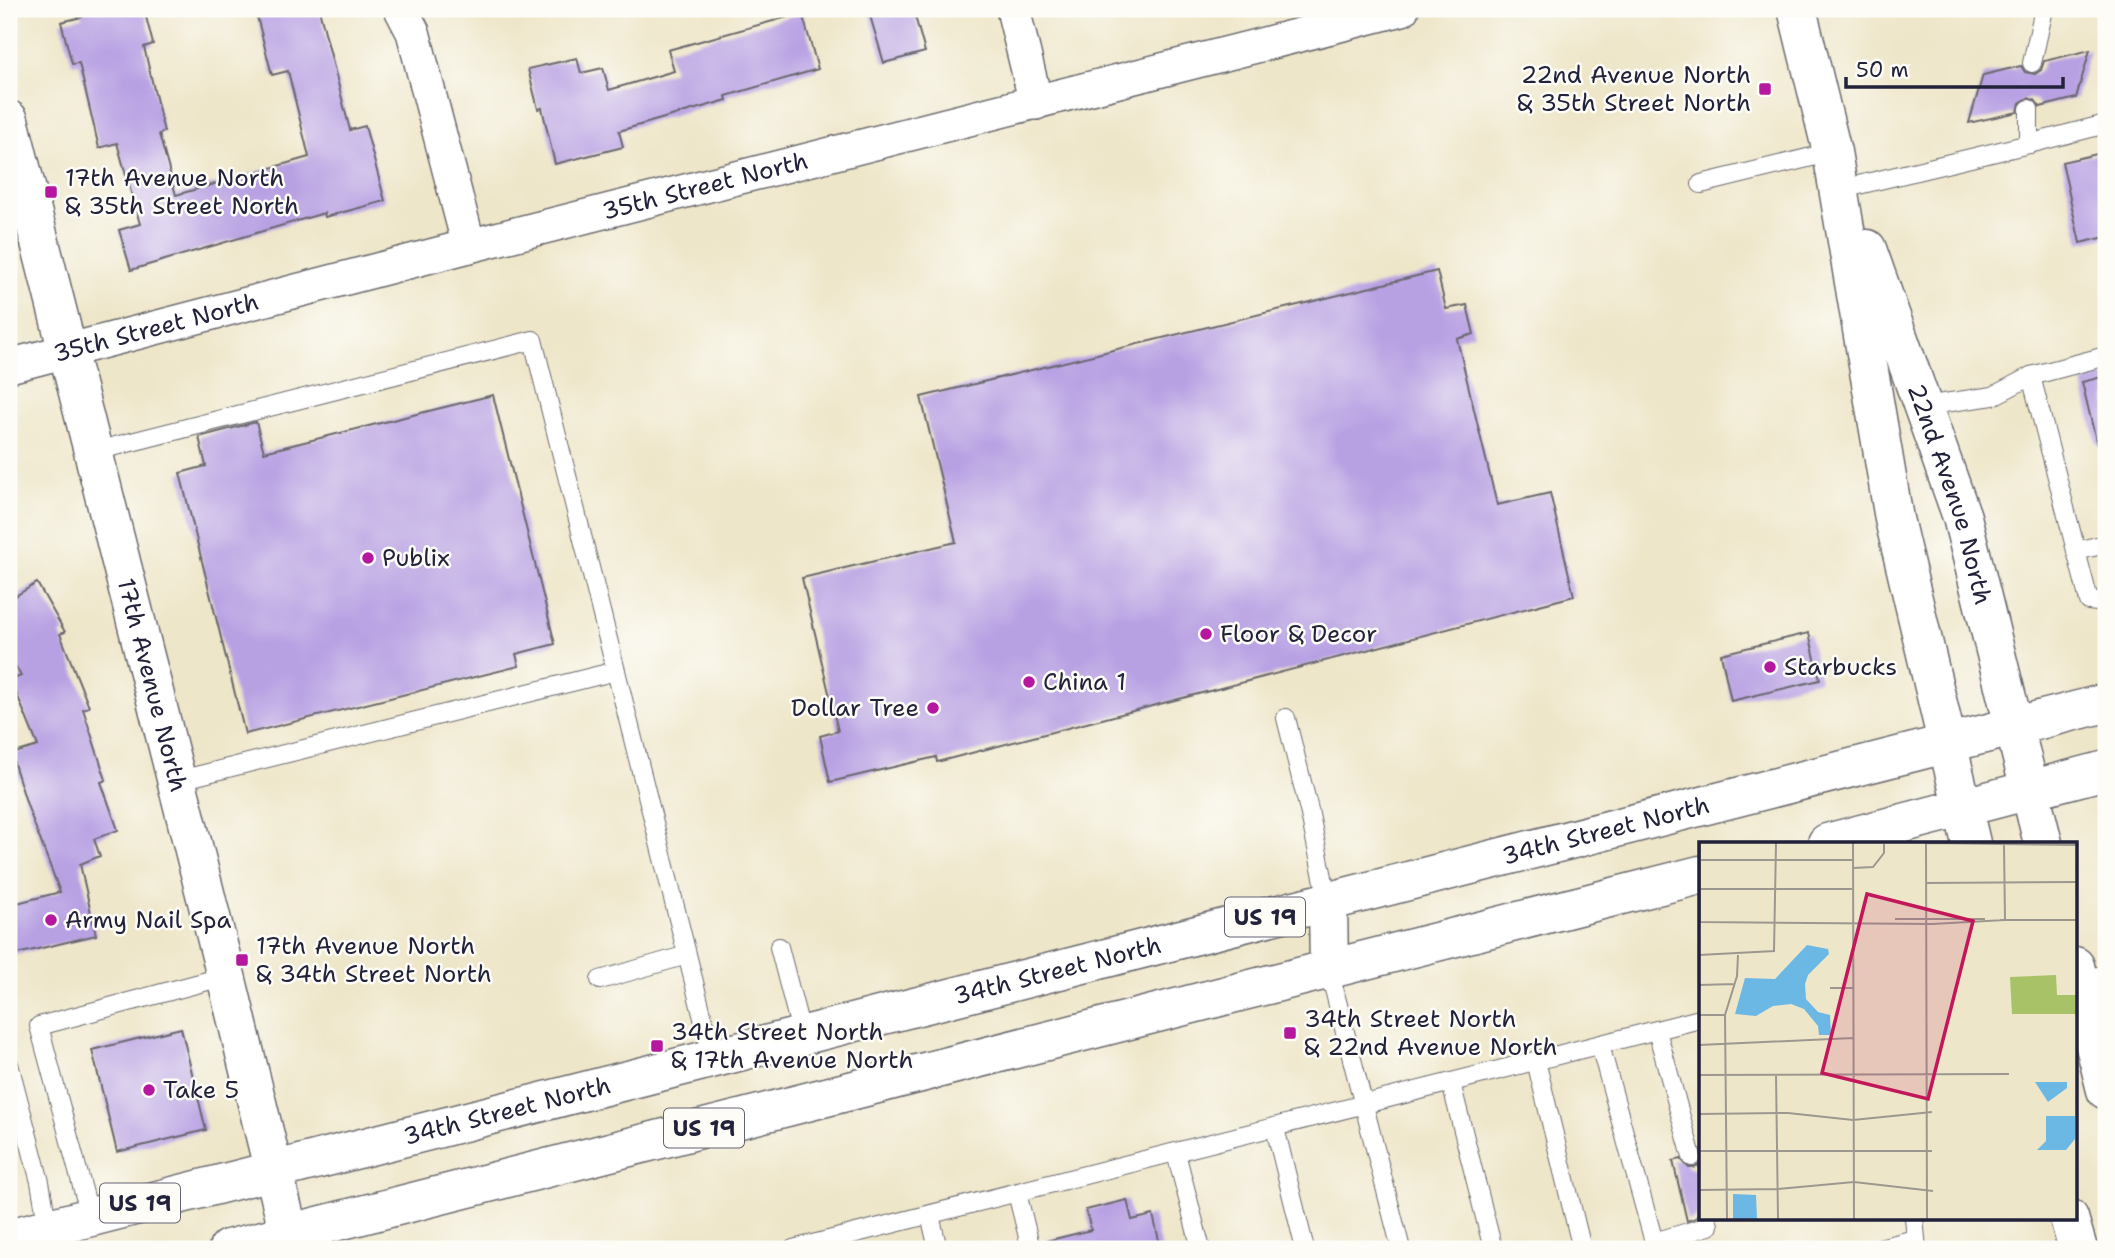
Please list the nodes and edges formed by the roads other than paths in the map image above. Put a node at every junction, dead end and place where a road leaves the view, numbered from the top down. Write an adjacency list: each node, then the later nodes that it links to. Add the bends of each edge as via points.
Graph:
1 (401, 9): 15 (street, via 413,32)
2 (1013, 9): 7 (street)
3 (1402, 9): 7 (street, 35th Street North)
4 (1797, 9): 12 (main road, 22nd Avenue North)
5 (2044, 9): 6 (lane)
6 (2032, 64)
7 (1036, 103): 15 (street, 35th Street North)
8 (2029, 109): 11 (lane)
9 (9, 120): 16 (main road, 17th Avenue North)
10 (2106, 124): 11 (lane)
11 (2029, 144): 14 (lane)
12 (1832, 152): 13 (lane); 14 (main road, 22nd Avenue North); 29 (main road, 22nd Avenue North, via 1894,519)
13 (1701, 184)
14 (1846, 188): 20 (main road, 22nd Avenue North)
15 (469, 246): 16 (street, 35th Street North)
16 (67, 352): 18 (street, 35th Street North); 21 (main road, 17th Avenue North)
17 (2106, 356): 19 (lane)
18 (9, 366)
19 (2031, 376): 20 (lane, via 1993,396); 23 (lane)
20 (1923, 406): 28 (main road, 22nd Avenue North, via 1962,517)
21 (92, 452): 25 (lane, via 533,340); 31 (main road, 17th Avenue North)
22 (2106, 544): 23 (lane)
23 (2076, 551): 24 (lane, via 2089,601)
24 (2106, 603)
25 (616, 671): 31 (lane); 39 (lane)
26 (2106, 704): 28 (main road, 34th Street North / US 19)
27 (1286, 718): 37 (lane)
28 (2014, 726): 29 (main road, 34th Street North / US 19); 32 (main road, 22nd Avenue North)
29 (1947, 744): 33 (main road, 22nd Avenue North); 37 (main road, 34th Street North / US 19)
30 (2106, 770): 32 (main road)
31 (176, 781): 42 (main road, 17th Avenue North)
32 (2030, 790): 33 (main road); 35 (main road, 22nd Avenue North)
33 (1966, 826): 34 (main road)
34 (1835, 842)
35 (2043, 842)
36 (1699, 875): 40 (main road, US 19)
37 (1328, 901): 40 (main road); 46 (main road, 34th Street North / US 19)
38 (779, 947): 46 (lane)
39 (687, 955): 43 (lane); 48 (lane)
40 (1329, 970): 53 (lane); 66 (main road, US 19)
41 (2087, 974): 52 (main road)
42 (226, 976): 57 (main road, 17th Avenue North); 60 (lane, via 39,1026)
43 (600, 980)
44 (1699, 1020): 45 (lane)
45 (1657, 1031): 47 (lane); 56 (lane)
46 (802, 1035): 48 (main road, 34th Street North / US 19)
47 (1600, 1045): 49 (lane); 61 (lane, via 1654,1242 1709,1226)
48 (713, 1058): 57 (main road, 34th Street North / US 19)
49 (1536, 1061): 51 (lane); 76 (lane)
50 (9, 1064): 64 (lane)
51 (1451, 1083): 53 (lane); 75 (lane)
52 (2106, 1090)
53 (1364, 1105): 54 (lane); 74 (lane)
54 (1275, 1128): 55 (lane); 73 (lane)
55 (1176, 1153): 58 (lane); 72 (lane)
56 (1692, 1157)
57 (272, 1170): 60 (main road, 34th Street North / US 19); 66 (main road, 17th Avenue North)
58 (1017, 1193): 59 (lane); 71 (lane)
59 (930, 1215): 69 (lane); 70 (lane)
60 (90, 1216): 64 (main road, 34th Street North / US 19)
61 (1708, 1220)
62 (1914, 1220): 67 (lane)
63 (2070, 1220): 78 (main road)
64 (48, 1228): 65 (main road, 34th Street North / US 19)
65 (9, 1238)
66 (291, 1242): 68 (main road, US 19)
67 (1916, 1244): 77 (lane)
68 (228, 1249)
69 (793, 1249)
70 (939, 1249)
71 (1031, 1249)
72 (1201, 1249)
73 (1305, 1249)
74 (1401, 1249)
75 (1493, 1249)
76 (1582, 1249)
77 (1876, 1249)
78 (2078, 1249)

